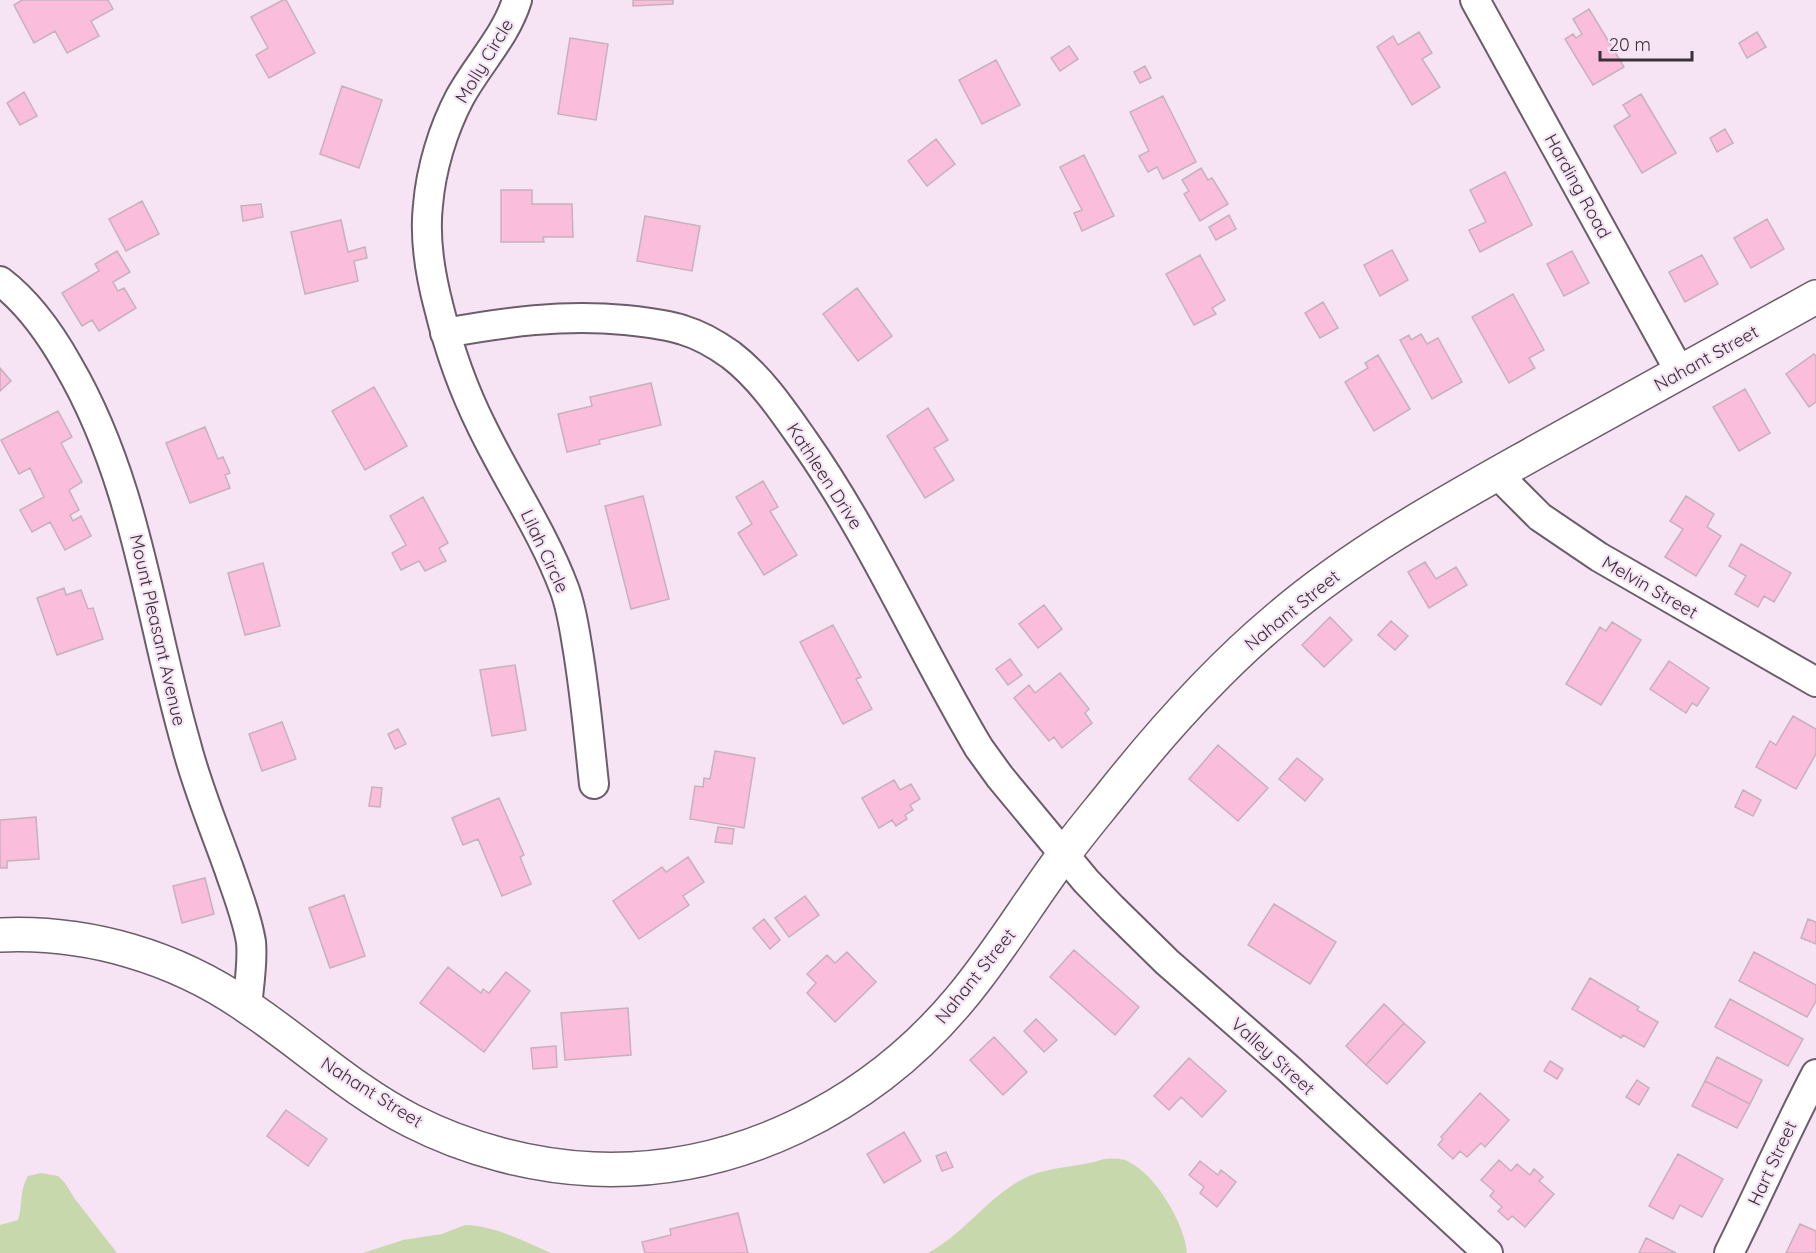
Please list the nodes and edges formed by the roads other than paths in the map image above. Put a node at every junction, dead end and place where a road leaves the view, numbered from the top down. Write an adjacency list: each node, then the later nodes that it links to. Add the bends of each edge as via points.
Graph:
1 (517, 0): 5 (street, Molly Circle, via 506,28 459,98 434,168 426,243)
2 (1475, 0): 6 (street, Harding Road)
3 (0, 281): 12 (street, Mount Pleasant Avenue, via 40,321 64,357 91,406 113,459 142,559 170,691 244,913 251,954)
4 (1816, 297): 6 (main road, Nahant Street)
5 (445, 333): 9 (street, Lilah Circle, via 482,426 566,591 582,673); 10 (street, Kathleen Drive, via 511,321 603,318 681,329 732,356 770,395 818,460 979,748)
6 (1680, 372): 7 (main road, Nahant Street)
7 (1497, 474): 8 (street, Melvin Street, via 1540,517 1599,557); 10 (main road, Nahant Street, via 1389,538 1277,618 1189,703)
8 (1816, 682)
9 (594, 784)
10 (1064, 854): 12 (main road, Nahant Street, via 957,1002 889,1068 807,1122 732,1153 692,1161 643,1168 592,1169 499,1154 454,1139 377,1100); 14 (street, Valley Street, via 1153,948)
11 (0, 935): 12 (main road, Nahant Street, via 45,934 137,952 183,969)
12 (247, 1006)
13 (1816, 1074): 15 (street, Hart Street)
14 (1488, 1253)
15 (1729, 1253)

